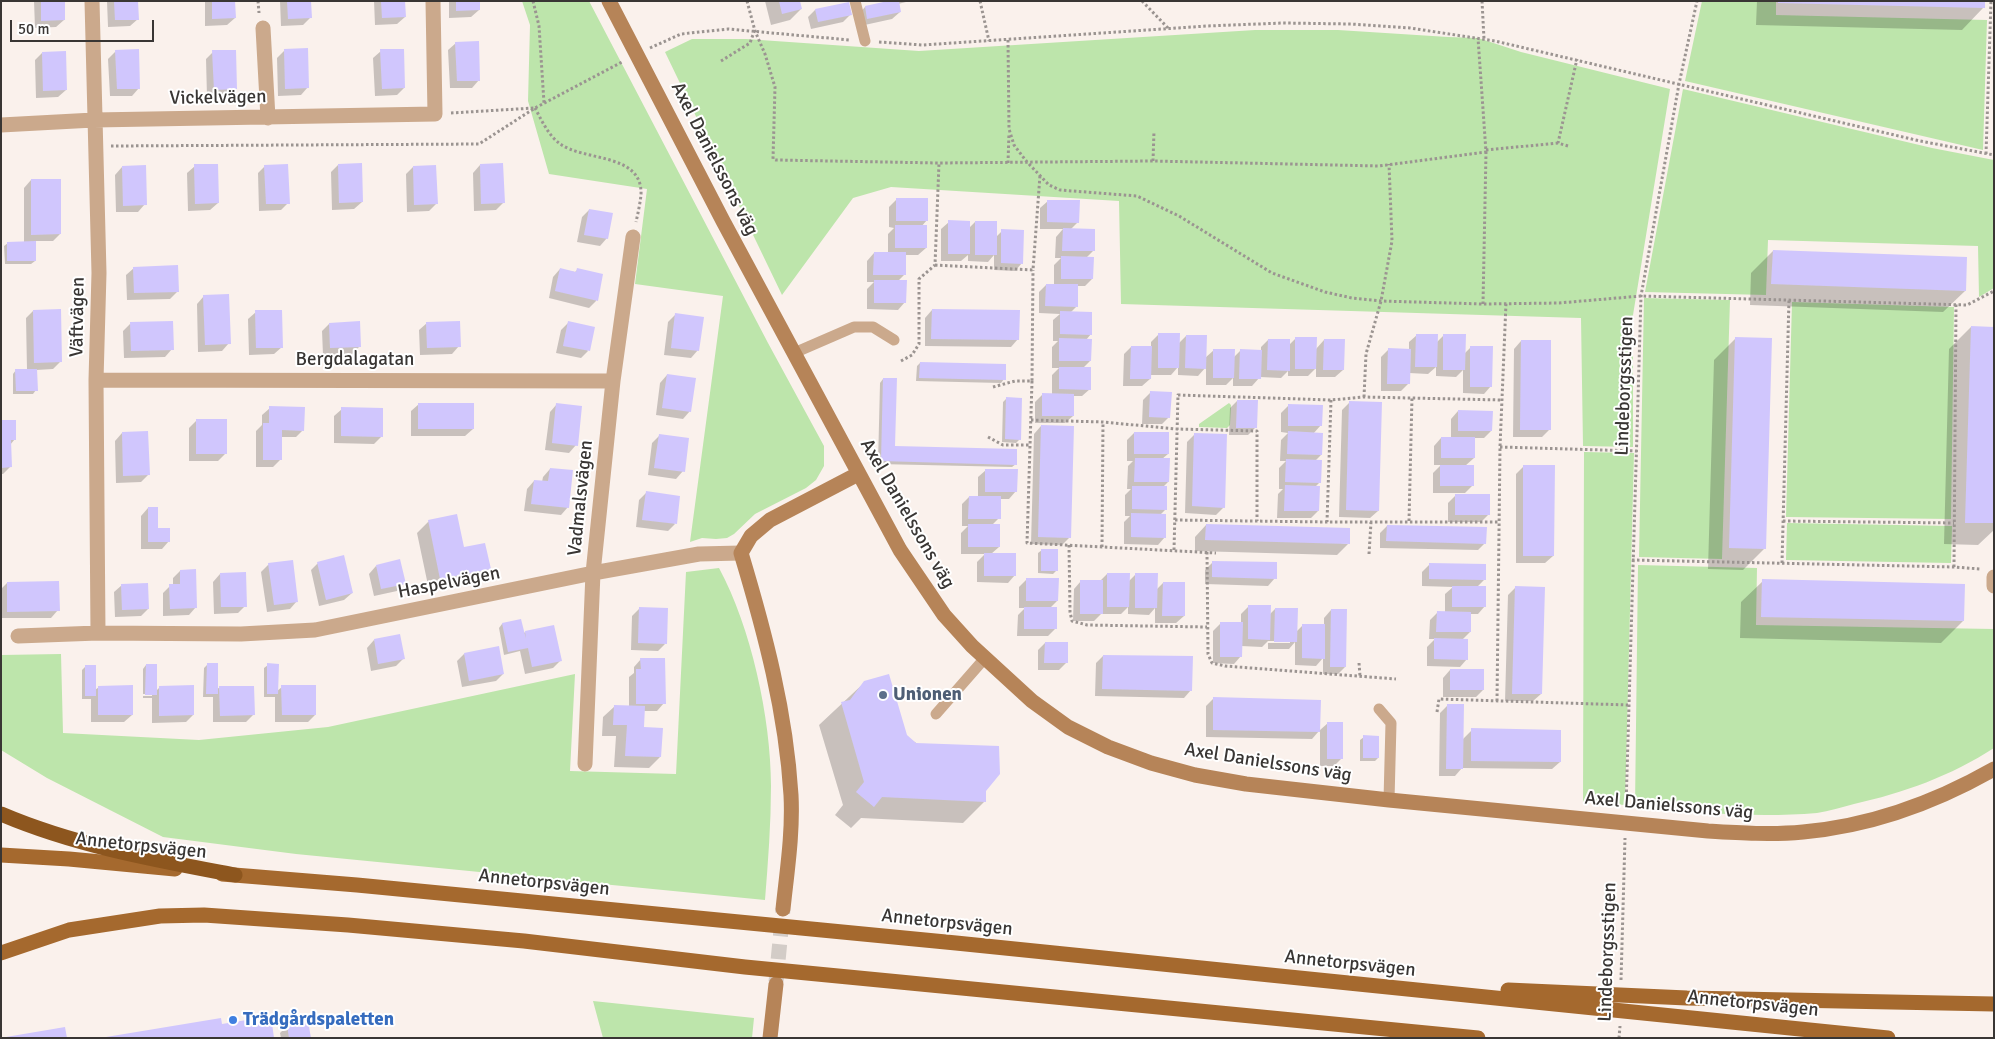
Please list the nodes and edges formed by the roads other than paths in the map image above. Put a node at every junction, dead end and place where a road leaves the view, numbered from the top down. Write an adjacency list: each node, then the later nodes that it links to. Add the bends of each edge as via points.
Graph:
1 (92, 1): 8 (street, Väftvägen)
2 (433, 1): 7 (street, Vickelvägen, via 434,114)
3 (609, 1): 12 (street, Axel Danielssons väg)
4 (855, 1): 6 (lane)
5 (264, 28): 7 (street)
6 (865, 41)
7 (268, 118): 8 (street, Vickelvägen)
8 (94, 120): 9 (street, Vickelvägen); 13 (street, Väftvägen, via 99,273)
9 (1, 126)
10 (633, 237): 14 (street, Vadmalsvägen)
11 (894, 340): 12 (lane, via 873,327 854,327)
12 (794, 353): 15 (street, Axel Danielssons väg)
13 (96, 380): 14 (street, Bergdalagatan); 20 (street, Väftvägen)
14 (613, 381): 17 (street, Vadmalsvägen)
15 (858, 474): 16 (street, via 770,520 751,536); 22 (street, Axel Danielssons väg, via 900,550 944,615)
16 (742, 553): 17 (street, Haspelvägen, via 699,554); 31 (street, via 768,646 785,736 791,820)
17 (593, 574): 20 (street, Haspelvägen, via 315,630 241,634); 25 (street, Vadmalsvägen)
18 (1994, 577): 19 (street)
19 (1994, 586)
20 (98, 633): 21 (street, Haspelvägen)
21 (18, 636)
22 (985, 658): 24 (lane); 27 (street, Axel Danielssons väg, via 1032,701 1068,727 1151,763 1246,784)
23 (1379, 709): 27 (lane, via 1391,723)
24 (936, 714)
25 (585, 764)
26 (1994, 769): 27 (street, Axel Danielssons väg, via 1957,788 1891,814 1848,826 1804,832 1708,831)
27 (1389, 800)
28 (1, 814): 30 (highway, via 106,849)
29 (1, 855): 30 (main road, Annetorpsvägen)
30 (235, 875): 33 (main road, Annetorpsvägen)
31 (783, 909)
32 (1, 953): 36 (main road, via 69,930 160,916 204,914 524,941 745,967)
33 (1310, 980): 35 (main road, via 1687,998); 40 (main road, Annetorpsvägen)
34 (776, 984): 37 (street)
35 (1994, 1004)
36 (1415, 1032): 38 (main road); 39 (main road)
37 (770, 1038)
38 (1452, 1038)
39 (1478, 1038)
40 (1888, 1038)

